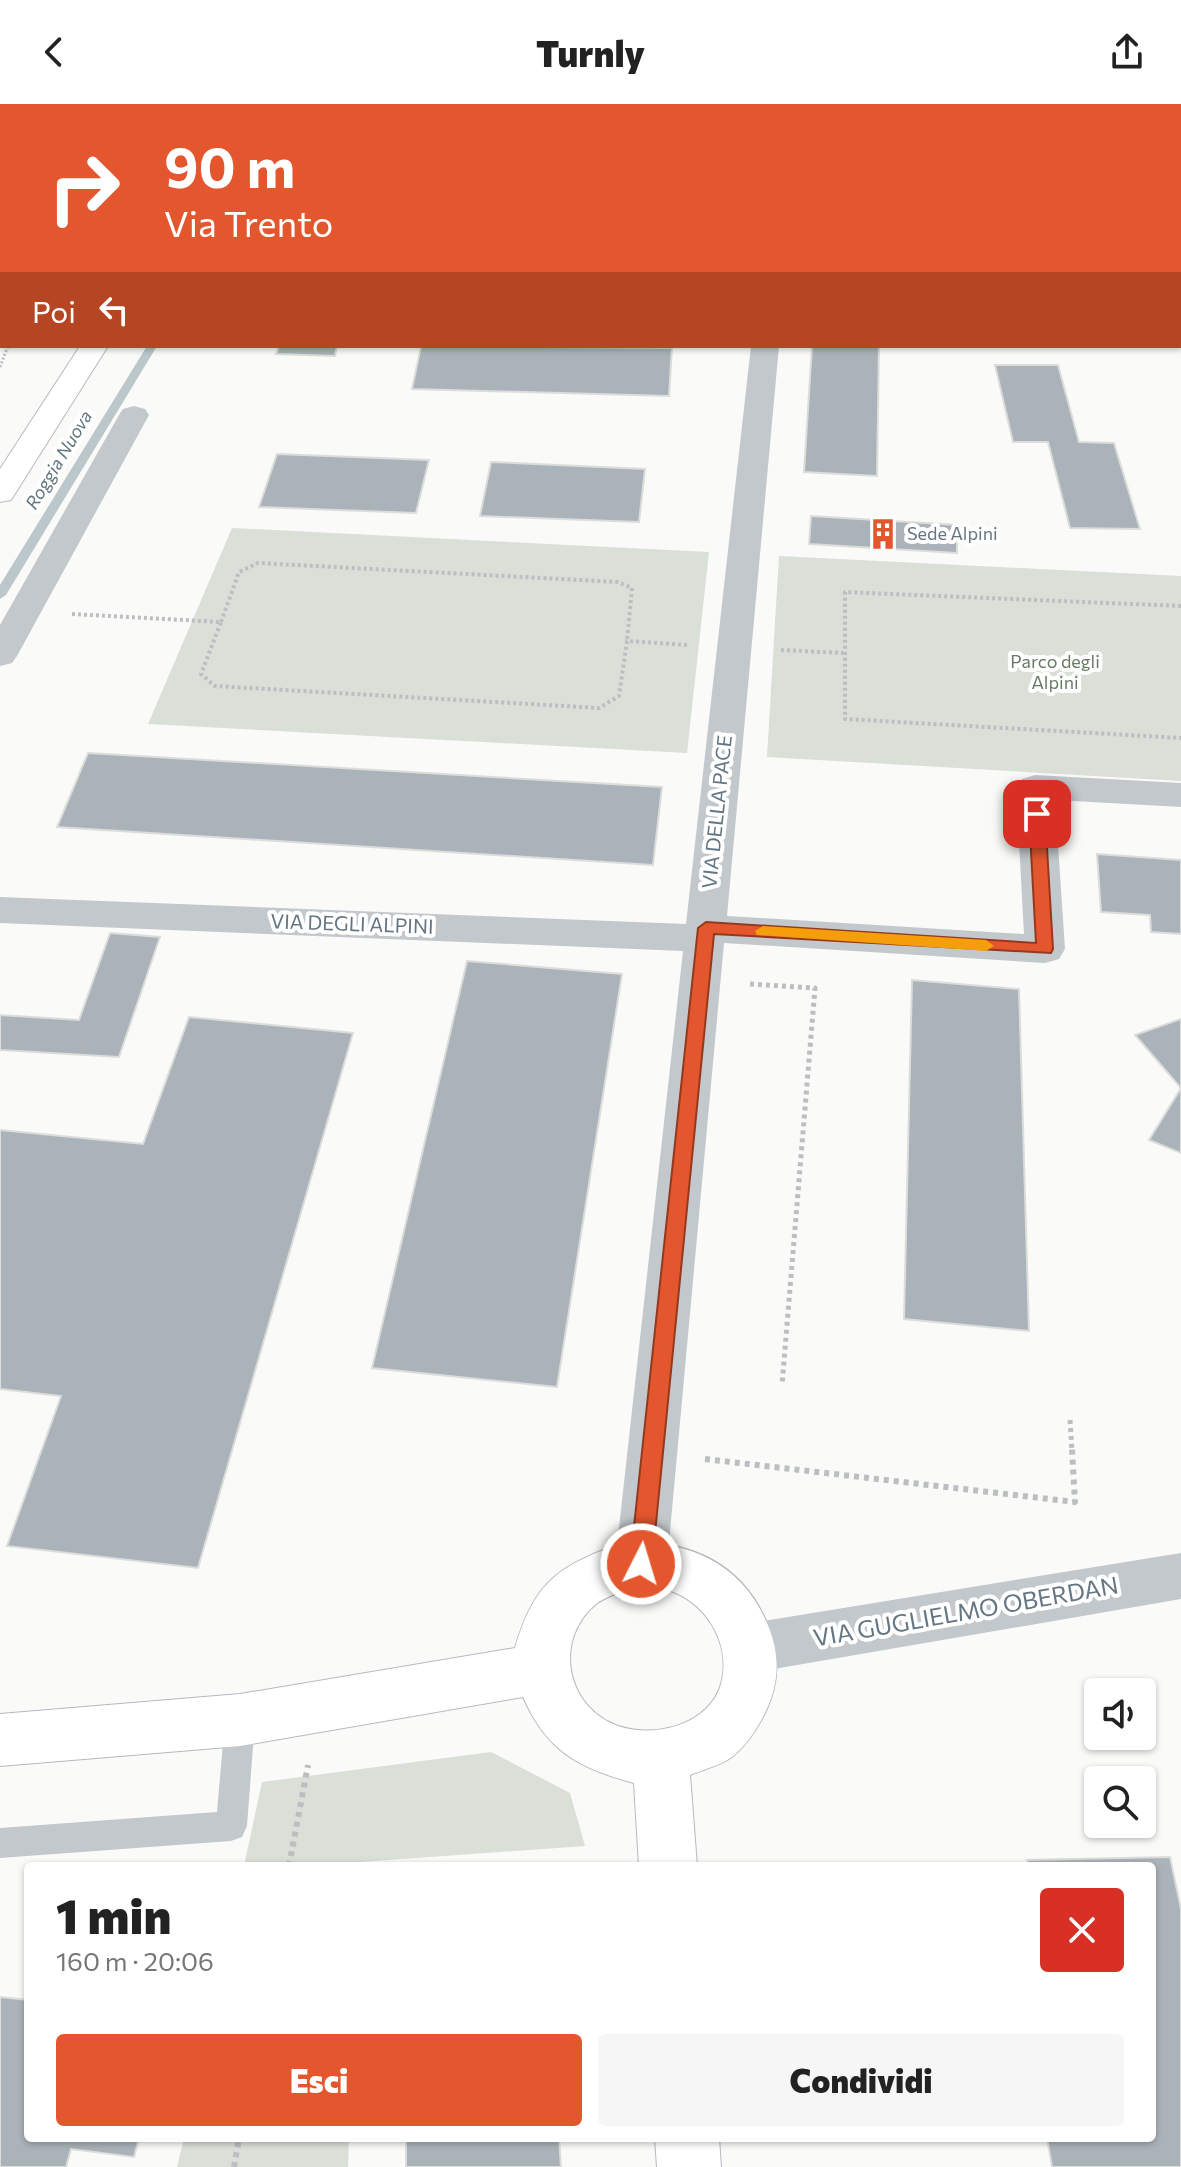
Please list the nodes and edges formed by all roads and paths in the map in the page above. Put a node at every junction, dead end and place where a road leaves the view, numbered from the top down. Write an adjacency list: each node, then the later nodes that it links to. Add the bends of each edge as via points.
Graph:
1 (7, 348): 4 (path)
2 (93, 348): 6 (street)
3 (765, 348): 11 (street, VIA DELLA PACE)
4 (0, 367)
5 (134, 415): 8 (street)
6 (0, 493)
7 (1181, 606): 12 (path, via 845,592)
8 (25, 612): 9 (path); 13 (street)
9 (221, 622): 10 (path, via 239,572 258,563 618,582 632,588); 10 (path, via 201,674 215,686 599,708 619,696)
10 (627, 641): 11 (path)
11 (734, 647): 12 (path); 17 (street, VIA DELLA PACE)
12 (843, 653): 14 (path, via 845,719)
13 (0, 656)
14 (1181, 738)
15 (1181, 795): 17 (street, VIA DEGLI ALPINI, via 1035,787 1045,949)
16 (0, 910): 17 (street, VIA DEGLI ALPINI)
17 (705, 933): 21 (street, VIA DELLA PACE)
18 (735, 983): 19 (path, via 815,988)
19 (782, 1385)
20 (1070, 1420): 21 (path, via 1075,1502)
21 (652, 1452): 22 (street, VIA DELLA PACE)
22 (641, 1564): 24 (street, via 691,1574 719,1592 740,1618); 25 (street, via 592,1576 566,1596 548,1622)
23 (1181, 1576): 24 (street, VIA GUGLIELMO OBERDAN)
24 (751, 1648): 29 (street, via 745,1698 725,1726 696,1747)
25 (541, 1669): 26 (street); 29 (street, via 558,1712 594,1744 625,1755)
26 (318, 1706): 27 (street); 31 (path)
27 (240, 1720): 28 (street); 30 (lane, via 231,1826)
28 (0, 1740)
29 (660, 1756): 32 (street)
30 (0, 1843)
31 (290, 1862)
32 (668, 1862)
33 (238, 2142): 35 (path)
34 (687, 2142): 36 (street)
35 (234, 2167)
36 (689, 2167)

